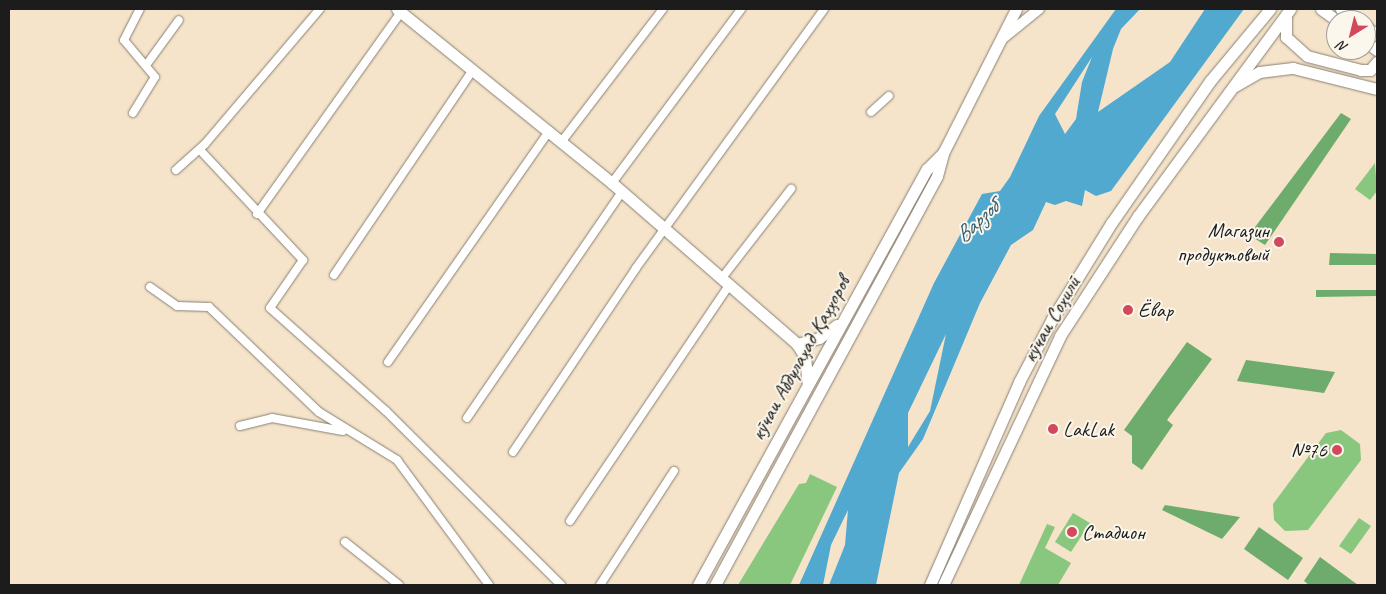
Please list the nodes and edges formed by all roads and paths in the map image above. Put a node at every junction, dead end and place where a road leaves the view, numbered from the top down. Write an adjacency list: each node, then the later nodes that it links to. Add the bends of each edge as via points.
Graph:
1 (140, 9): 14 (street, via 124,40)
2 (320, 9): 23 (street)
3 (663, 9): 22 (street)
4 (741, 9): 26 (street)
5 (824, 9): 32 (street)
6 (1016, 9): 12 (main road, кӯчаи Абдулаҳад Қаҳҳоров)
7 (1039, 9): 12 (street, кӯчаи Абдулаҳад Қаҳҳоров)
8 (1270, 9): 29 (main road, via 1210,81)
9 (399, 10): 15 (main road); 30 (street)
10 (1288, 11): 13 (main road, via 1286,37 1307,56 1361,70 1370,70); 17 (main road, кӯчаи Соҳилӣ)
11 (179, 20): 14 (street)
12 (998, 43): 24 (main road, кӯчаи Абдулаҳад Қаҳҳоров)
13 (1377, 62)
14 (147, 64): 20 (street, via 155,77)
15 (473, 70): 21 (main road); 33 (street)
16 (1377, 89): 17 (main road, via 1275,68 1250,75)
17 (1226, 92): 31 (main road, кӯчаи Соҳилӣ)
18 (889, 96): 19 (street)
19 (872, 112)
20 (133, 113)
21 (549, 131): 22 (main road); 38 (street)
22 (562, 141): 26 (main road)
23 (200, 150): 25 (street); 30 (street, via 252,202)
24 (942, 153): 36 (main road, кӯчаи Абдулаҳад Қаҳҳоров, via 927,169); 52 (main road, кӯчаи Абдулаҳад Қаҳҳоров, via 937,176)
25 (176, 170)
26 (612, 182): 28 (main road)
27 (791, 189): 34 (street)
28 (622, 192): 32 (main road); 40 (street)
29 (1122, 206): 31 (main road, via 1128,216); 53 (main road, via 1019,382)
30 (257, 214): 49 (street, via 304,262 270,308 386,411)
31 (1138, 216): 54 (main road, кӯчаи Соҳилӣ, via 1060,336)
32 (664, 229): 34 (main road); 43 (street)
33 (334, 275)
34 (726, 281): 37 (main road); 45 (street)
35 (150, 286): 42 (street, via 177,306 209,307 318,412)
36 (839, 324): 37 (main road, via 819,338); 39 (main road, кӯчаи Абдулаҳад Қаҳҳоров)
37 (796, 344): 39 (main road, via 805,357)
38 (388, 362)
39 (808, 384): 51 (main road, кӯчаи Абдулаҳад Қаҳҳоров)
40 (466, 418)
41 (240, 426): 42 (street, via 272,418)
42 (352, 433): 48 (street, via 402,465)
43 (513, 452)
44 (674, 471): 50 (street)
45 (570, 521)
46 (345, 542): 47 (street)
47 (399, 585)
48 (489, 585)
49 (561, 585)
50 (600, 585)
51 (698, 585)
52 (715, 585)
53 (930, 585)
54 (942, 585)

